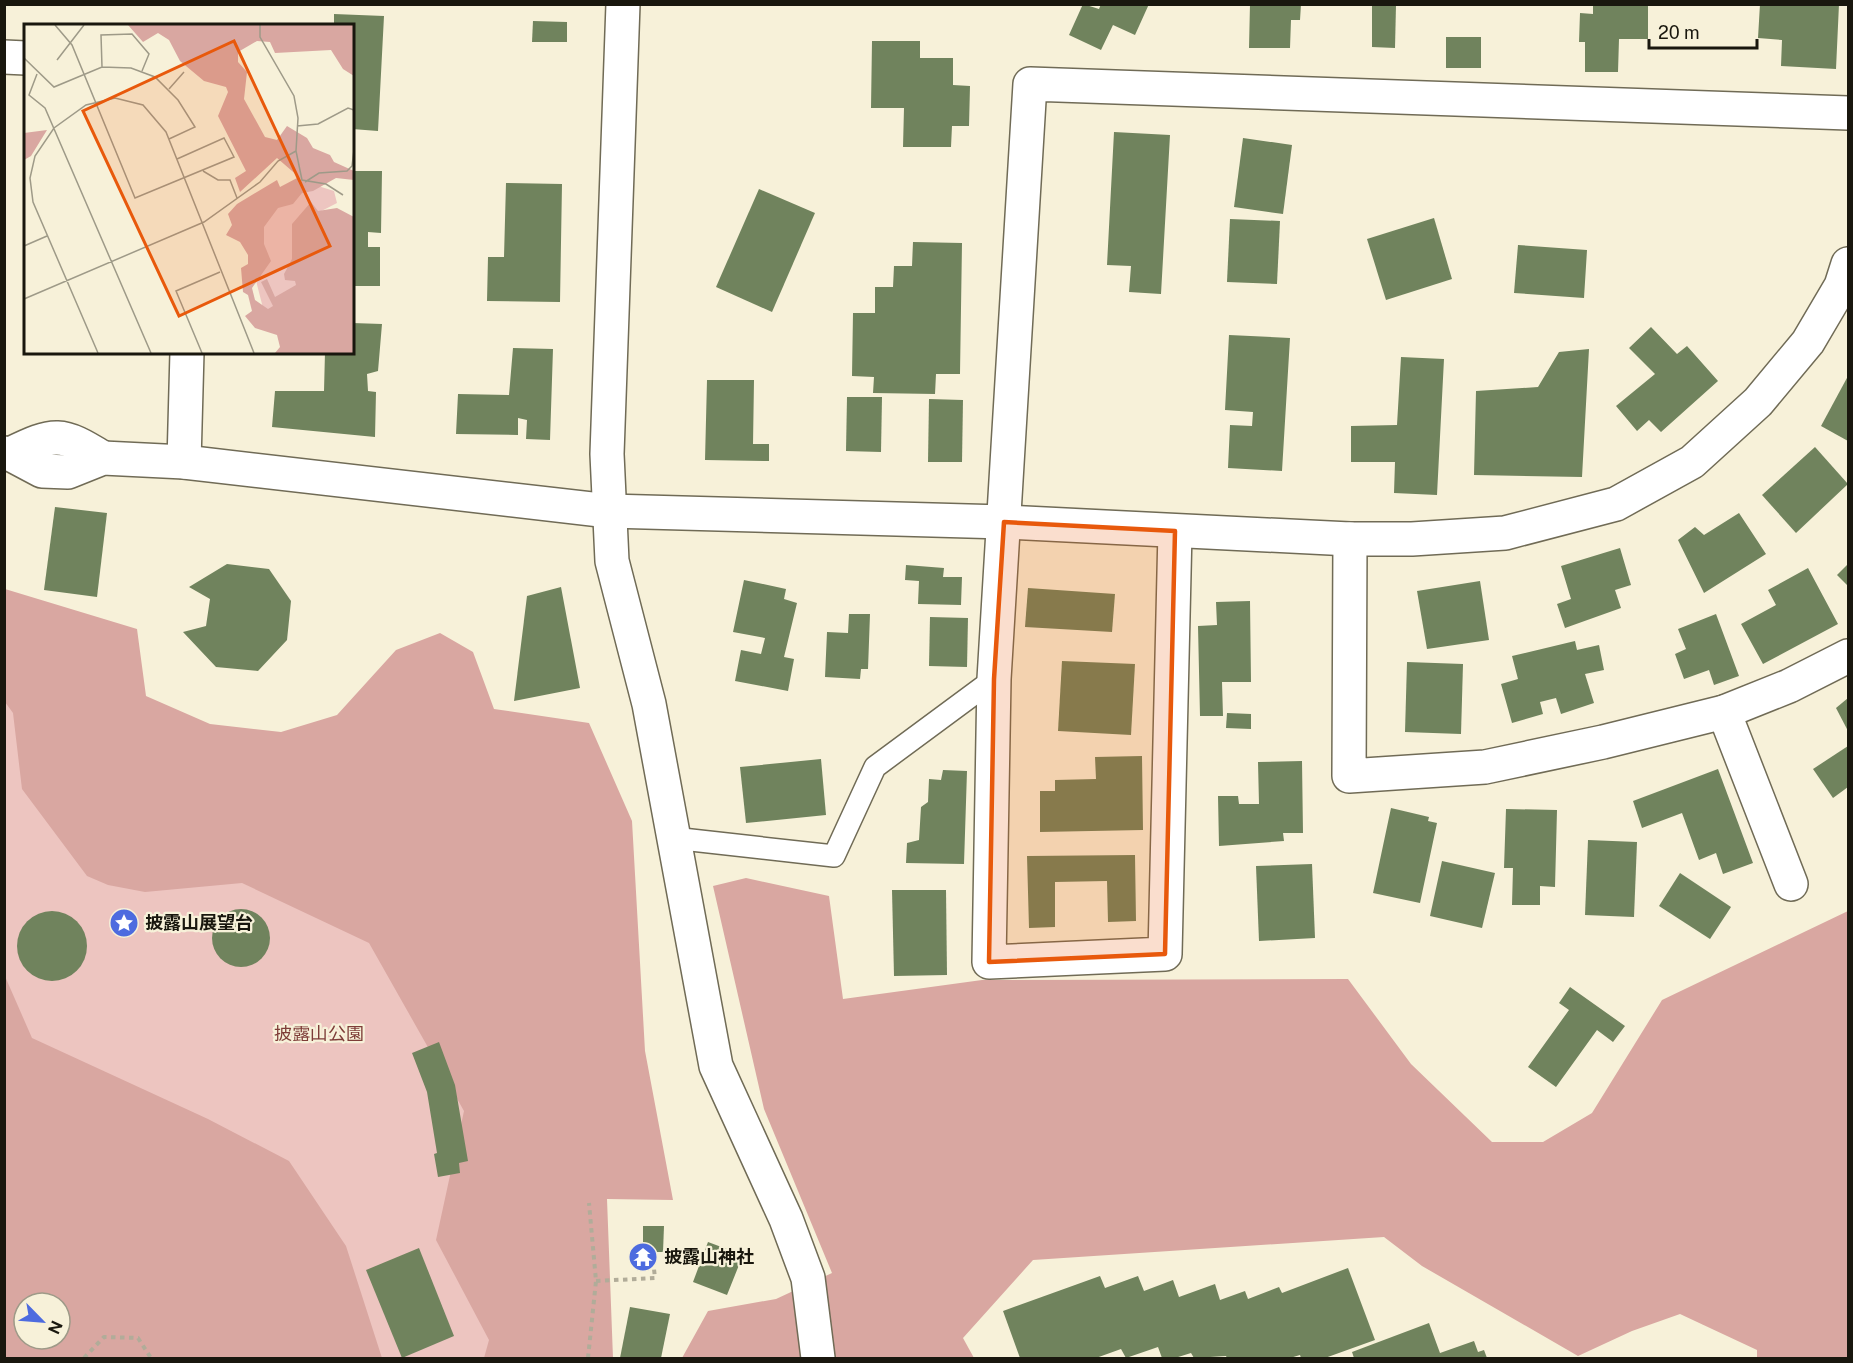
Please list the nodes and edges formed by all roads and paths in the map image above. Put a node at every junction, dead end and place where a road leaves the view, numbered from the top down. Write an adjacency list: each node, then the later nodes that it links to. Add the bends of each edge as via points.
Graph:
1 (623, 4): 9 (street, via 607,454)
2 (4, 57): 3 (street)
3 (24, 58)
4 (1848, 113): 10 (street, via 1030,84)
5 (1848, 264): 12 (street, via 1841,286 1808,342 1758,402 1692,462 1616,504 1505,533)
6 (187, 354): 8 (street)
7 (7, 454): 8 (street, via 44,437 72,439 103,458)
8 (184, 462): 9 (street)
9 (609, 511): 10 (street); 16 (street, via 612,561 650,704)
10 (1004, 522): 11 (street); 14 (street)
11 (1175, 531): 12 (street); 14 (street, via 1165,954 989,962)
12 (1350, 539): 15 (street, via 1349,776 1485,767)
13 (1848, 656): 15 (street, via 1789,686)
14 (994, 679): 16 (lane, via 875,767 834,856)
15 (1724, 712): 17 (street)
16 (673, 838): 24 (street, via 717,1066 786,1219 808,1278)
17 (1791, 884)
18 (589, 1203): 20 (path)
19 (653, 1260): 20 (path, via 655,1278)
20 (596, 1281): 23 (path)
21 (84, 1359): 22 (path, via 104,1337 138,1338)
22 (151, 1359)
23 (588, 1359)
24 (818, 1359)

